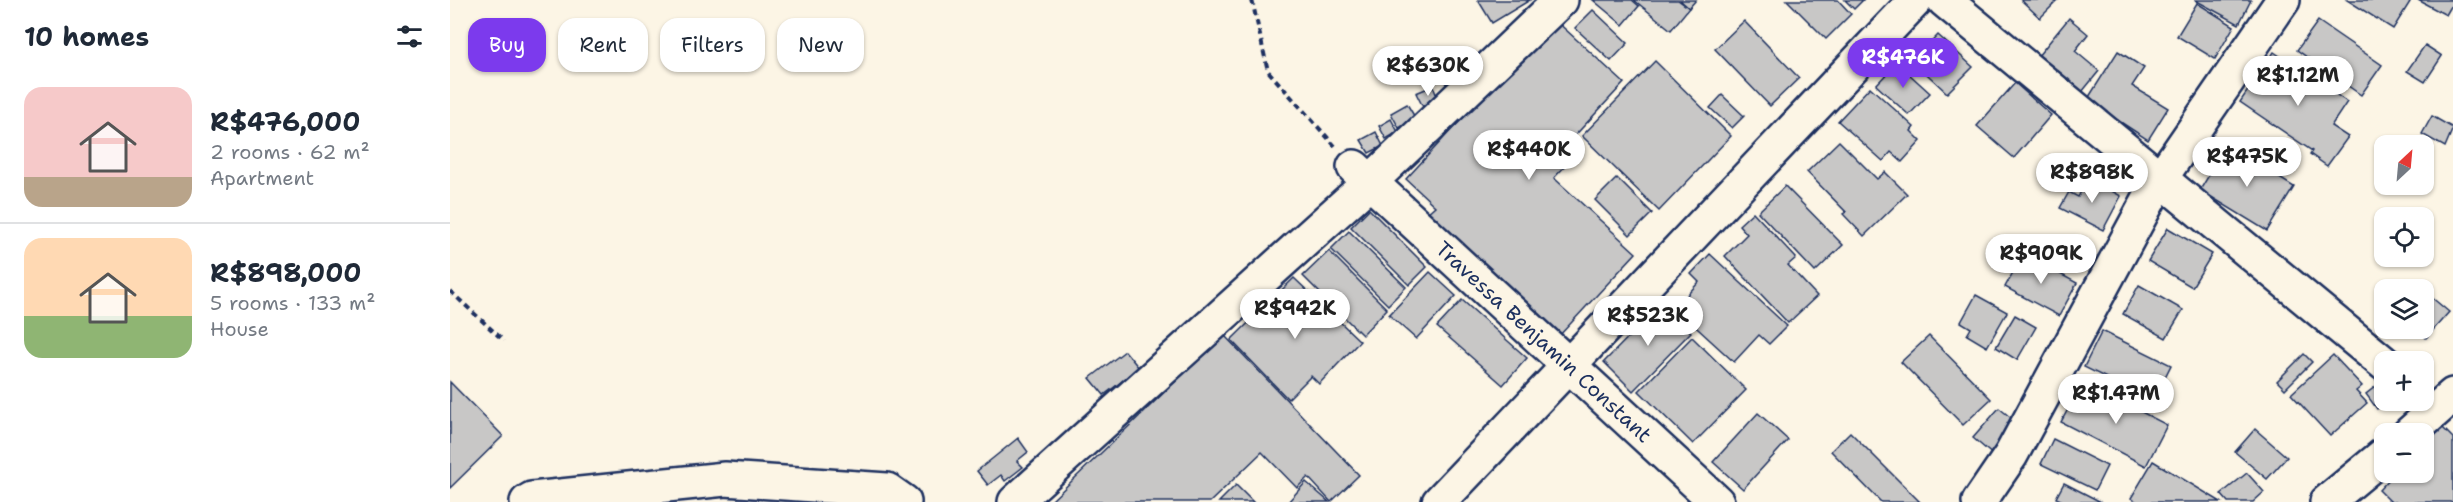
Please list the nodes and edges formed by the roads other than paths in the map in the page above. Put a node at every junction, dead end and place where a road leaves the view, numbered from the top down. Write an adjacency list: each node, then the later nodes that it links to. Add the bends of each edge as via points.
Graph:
1 (1561, 0): 5 (street)
2 (1916, 0): 8 (street)
3 (1944, 0): 6 (street)
4 (2283, 0): 6 (street)
5 (1362, 173): 8 (street, Travessa Benjamin Constant); 14 (street)
6 (2160, 179): 7 (street); 17 (street, via 2011,455)
7 (2374, 355)
8 (1571, 365): 15 (street); 16 (street, Travessa Benjamin Constant)
9 (2439, 400): 10 (street)
10 (2419, 423)
11 (2374, 463): 18 (street)
12 (527, 502): 13 (street, via 725,479 887,490)
13 (904, 502)
14 (1015, 502)
15 (1439, 502)
16 (1717, 502)
17 (1979, 502)
18 (2327, 502)

